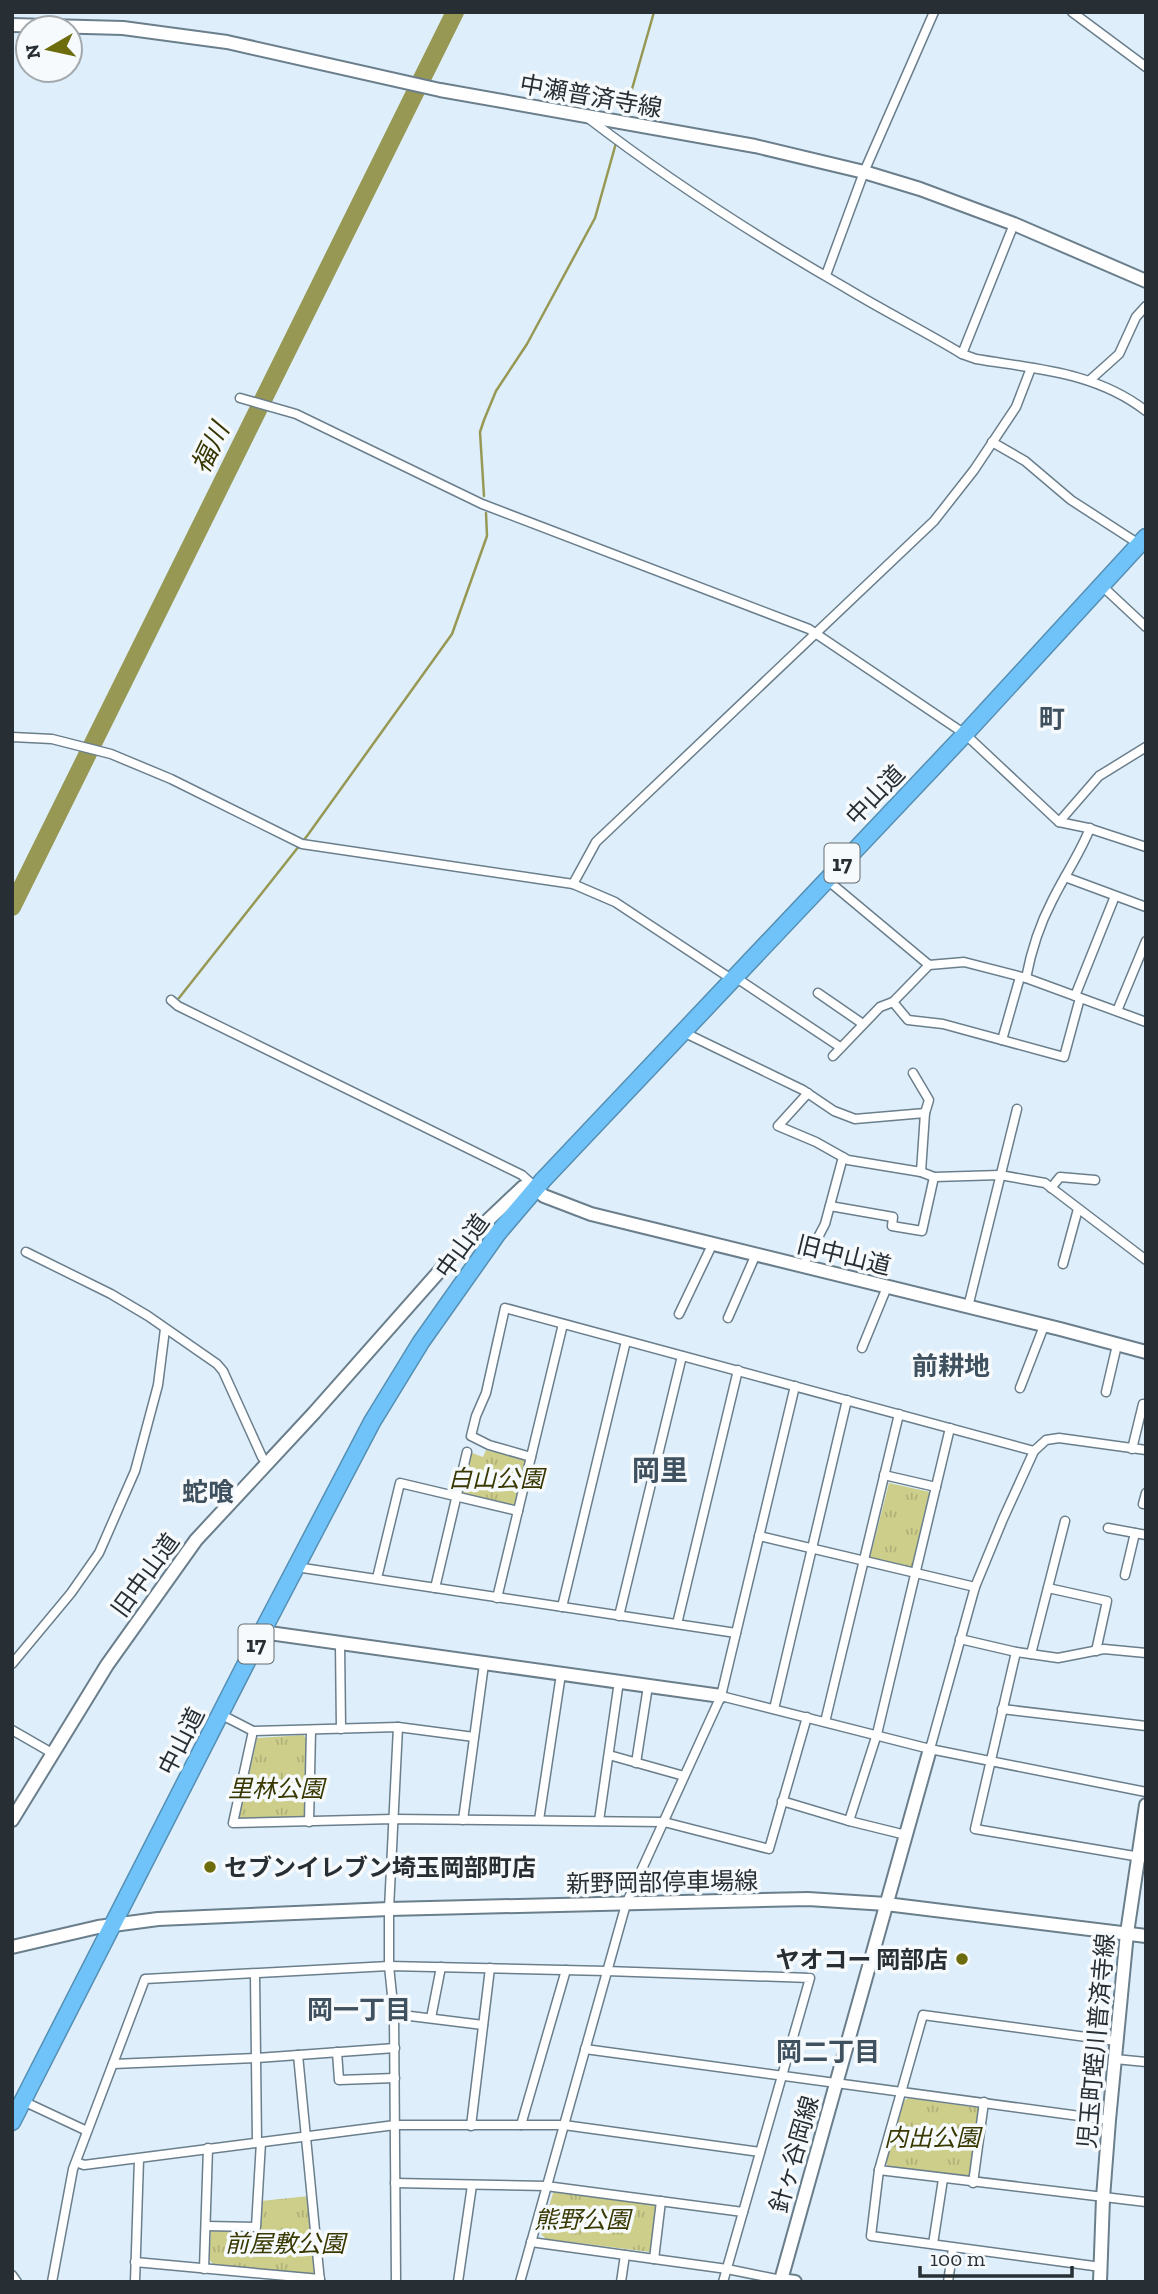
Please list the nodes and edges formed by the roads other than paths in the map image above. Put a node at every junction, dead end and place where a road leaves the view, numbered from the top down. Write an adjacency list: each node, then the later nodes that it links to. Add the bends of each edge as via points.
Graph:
1 (934, 12): 6 (street)
2 (1072, 12): 4 (street)
3 (12, 25): 5 (main road, 中瀬普済寺線, via 188,36)
4 (1146, 67)
5 (586, 117): 6 (main road, 中瀬普済寺線, via 755,146); 8 (street, via 717,209)
6 (864, 172): 7 (main road, 中瀬普済寺線); 8 (street)
7 (1014, 224): 9 (main road, 中瀬普済寺線); 11 (street)
8 (826, 275): 11 (street)
9 (1146, 281)
10 (1146, 306): 13 (street, via 1119,354)
11 (962, 354): 12 (street)
12 (1031, 368): 13 (street); 16 (street, via 1016,407)
13 (1090, 380): 15 (street)
14 (241, 399): 20 (street, via 296,414 482,504)
15 (1146, 411)
16 (992, 442): 17 (street, via 1026,461 1071,500); 20 (street, via 934,521)
17 (1142, 540): 18 (highway, 中山道 / 17)
18 (1101, 585): 19 (street); 21 (highway, 中山道 / 17)
19 (1146, 627)
20 (815, 632): 21 (street); 29 (street, via 596,842)
21 (965, 734): 24 (street); 28 (highway, 中山道 / 17)
22 (12, 737): 29 (street, via 52,739 111,754 302,844)
23 (1146, 747): 24 (street, via 1099,776)
24 (1059, 822): 25 (street)
25 (1090, 828): 26 (street); 27 (street)
26 (1146, 847)
27 (1065, 877): 30 (street); 35 (street)
28 (826, 879): 33 (street); 34 (highway, 中山道 / 17)
29 (573, 884): 34 (street, via 615,902)
30 (1115, 896): 31 (street); 37 (street)
31 (1146, 907)
32 (1146, 941): 40 (street)
33 (929, 965): 35 (street, via 964,962); 39 (street)
34 (734, 978): 43 (highway, 中山道 / 17); 45 (street)
35 (1023, 978): 37 (street); 44 (street)
36 (818, 993): 42 (street)
37 (1078, 997): 40 (street); 44 (street, via 1064,1057)
38 (171, 1000): 56 (street, via 522,1175)
39 (893, 1002): 42 (street, via 880,1007); 44 (street, via 908,1020)
40 (1117, 1012): 41 (street)
41 (1146, 1022)
42 (863, 1024): 45 (street)
43 (683, 1032): 48 (street); 56 (highway, 中山道 / 17)
44 (1002, 1040)
45 (840, 1047): 46 (street)
46 (834, 1056)
47 (914, 1073): 50 (street, via 929,1100)
48 (808, 1093): 50 (street, via 855,1119); 51 (street, via 778,1126)
49 (1017, 1109): 53 (street)
50 (925, 1112): 52 (street)
51 (842, 1157): 52 (street); 58 (street)
52 (921, 1172): 54 (street)
53 (999, 1175): 54 (street); 57 (street); 70 (street)
54 (933, 1177): 58 (street, via 922,1231 892,1226 893,1217)
55 (1095, 1180): 57 (street, via 1060,1177)
56 (536, 1188): 60 (main road, 旧中山道, via 544,1196 591,1214); 61 (highway, 中山道 / 17); 63 (main road, 旧中山道, via 523,1188)
57 (1051, 1188): 59 (street)
58 (830, 1206): 68 (street)
59 (1078, 1209): 65 (street); 67 (street)
60 (713, 1243): 64 (main road, 旧中山道); 71 (street)
61 (487, 1249): 63 (main road, via 472,1245); 66 (highway, 中山道 / 17)
62 (26, 1252): 75 (street, via 111,1294)
63 (457, 1254): 66 (main road); 94 (main road, 旧中山道)
64 (756, 1254): 68 (main road, 旧中山道); 72 (street)
65 (1146, 1260)
66 (476, 1264): 108 (highway, 中山道 / 17, via 372,1422)
67 (1063, 1264)
68 (803, 1266): 69 (main road, 旧中山道)
69 (887, 1287): 70 (main road, 旧中山道); 78 (street)
70 (968, 1307): 74 (main road, 旧中山道)
71 (679, 1314)
72 (728, 1318)
73 (563, 1324): 76 (street); 93 (street); 93 (street, via 505,1308 471,1436)
74 (1044, 1326): 77 (main road, 旧中山道); 83 (street)
75 (165, 1329): 94 (street, via 223,1371); 127 (street, via 158,1385 135,1471 99,1553)
76 (626, 1341): 80 (street); 116 (street)
77 (1116, 1345): 79 (main road, 旧中山道); 84 (street)
78 (862, 1348)
79 (1146, 1352)
80 (682, 1356): 81 (street); 117 (street)
81 (738, 1370): 82 (street); 118 (street)
82 (795, 1386): 85 (street); 105 (street)
83 (1020, 1388)
84 (1106, 1392)
85 (846, 1400): 87 (street); 106 (street)
86 (1143, 1404): 89 (street)
87 (899, 1414): 88 (street); 95 (street)
88 (950, 1428): 91 (street); 96 (street)
89 (1132, 1450): 90 (street); 91 (street, via 1059,1438 1046,1440)
90 (1146, 1450)
91 (1034, 1451): 112 (street)
92 (467, 1452): 98 (street)
93 (531, 1457): 100 (street)
94 (267, 1463): 147 (main road, 旧中山道, via 196,1540 107,1665)
95 (884, 1475): 96 (street); 107 (street)
96 (936, 1487): 109 (street)
97 (1146, 1493): 99 (street)
98 (456, 1496): 100 (street); 111 (street, via 400,1483); 113 (street)
99 (1143, 1504)
100 (518, 1511): 115 (street)
101 (1065, 1521): 114 (street)
102 (1108, 1528): 103 (street)
103 (1135, 1533): 104 (street); 110 (street)
104 (1146, 1535)
105 (759, 1536): 106 (street); 120 (street)
106 (812, 1548): 107 (street); 133 (street)
107 (864, 1561): 109 (street); 137 (street)
108 (296, 1567): 111 (street); 119 (highway, 中山道 / 17)
109 (916, 1573): 112 (street); 144 (street)
110 (1125, 1575)
111 (377, 1578): 113 (street)
112 (975, 1587): 121 (street)
113 (435, 1588): 115 (street)
114 (1048, 1588): 123 (street, via 1107,1601); 126 (street)
115 (497, 1598): 116 (street)
116 (562, 1607): 117 (street)
117 (619, 1616): 118 (street)
118 (677, 1624): 120 (street)
119 (262, 1632): 122 (main road); 135 (highway, 中山道 / 17)
120 (736, 1633): 132 (street)
121 (960, 1639): 124 (street); 146 (street)
122 (340, 1643): 128 (main road); 140 (street)
123 (1097, 1651): 125 (street); 126 (street, via 1058,1658)
124 (1016, 1652): 126 (street); 134 (street)
125 (1146, 1653)
126 (1031, 1654)
127 (12, 1664)
128 (484, 1664): 129 (main road); 145 (street)
129 (561, 1674): 130 (main road); 158 (street)
130 (619, 1681): 131 (main road); 148 (street)
131 (648, 1686): 132 (main road); 150 (street)
132 (721, 1696): 133 (street); 151 (street)
133 (774, 1709): 136 (street)
134 (1002, 1709): 138 (street); 149 (street)
135 (220, 1714): 143 (street); 168 (highway, 中山道 / 17)
136 (807, 1717): 137 (street); 153 (street)
137 (825, 1722): 144 (street)
138 (1146, 1726)
139 (398, 1727): 140 (street); 145 (street); 155 (street)
140 (341, 1729): 142 (street)
141 (12, 1730): 147 (street)
142 (311, 1730): 143 (street); 161 (street)
143 (253, 1731): 161 (street, via 233,1823)
144 (877, 1734): 146 (street); 160 (street)
145 (474, 1737): 156 (street)
146 (930, 1749): 149 (street); 163 (main road, 針ヶ谷岡線)
147 (52, 1753): 157 (main road, 旧中山道)
148 (609, 1755): 150 (street); 159 (street)
149 (989, 1762): 152 (street); 164 (street, via 975,1829)
150 (636, 1763): 151 (street)
151 (684, 1776): 162 (street)
152 (1146, 1792)
153 (782, 1801): 160 (street); 162 (street, via 769,1849)
154 (1146, 1805): 164 (main road, 児玉町蛭川普済寺線)
155 (393, 1819): 156 (street); 161 (street); 167 (street)
156 (464, 1819): 158 (street)
157 (12, 1820)
158 (539, 1821): 159 (street)
159 (599, 1821): 162 (street)
160 (849, 1821): 163 (street)
161 (309, 1822)
162 (664, 1822): 165 (street)
163 (905, 1835): 166 (main road, 針ヶ谷岡線)
164 (1142, 1856): 169 (main road, 児玉町蛭川普済寺線)
165 (626, 1904): 166 (main road, 新野岡部停車場線, via 808,1899); 167 (main road, 新野岡部停車場線); 176 (street)
166 (886, 1904): 169 (main road, 新野岡部停車場線); 192 (main road, 針ヶ谷岡線)
167 (389, 1909): 168 (main road, 新野岡部停車場線); 172 (street)
168 (112, 1925): 171 (main road, 新野岡部停車場線); 194 (highway, 中山道 / 17)
169 (1127, 1933): 170 (main road, 新野岡部停車場線); 181 (main road, 児玉町蛭川普済寺線)
170 (1146, 1936)
171 (12, 1947)
172 (389, 1966): 173 (street); 177 (street); 178 (street)
173 (441, 1967): 174 (street); 179 (street)
174 (490, 1968): 175 (street); 180 (street)
175 (566, 1969): 176 (street); 199 (street)
176 (606, 1970): 183 (street); 190 (street, via 810,1978)
177 (255, 1975): 186 (street); 189 (street, via 145,1979)
178 (394, 2014): 179 (street); 182 (street)
179 (431, 2018): 180 (street)
180 (483, 2025): 201 (street)
181 (1116, 2042): 187 (main road, 児玉町蛭川普済寺線); 193 (street, via 923,2015)
182 (395, 2048): 184 (street); 191 (street)
183 (585, 2049): 190 (street); 200 (street)
184 (337, 2052): 185 (street); 191 (street, via 339,2080)
185 (298, 2055): 186 (street); 203 (street)
186 (257, 2058): 189 (street); 204 (street)
187 (1115, 2059): 188 (street); 196 (main road, 児玉町蛭川普済寺線)
188 (1146, 2062)
189 (113, 2064): 202 (street)
190 (782, 2075): 192 (street); 206 (street)
191 (395, 2078): 198 (street)
192 (836, 2082): 193 (street); 231 (main road, 針ヶ谷岡線)
193 (901, 2091): 195 (street); 209 (street)
194 (23, 2101): 197 (highway, 中山道 / 17); 202 (street)
195 (984, 2102): 196 (street); 212 (street)
196 (1108, 2120): 215 (main road, 児玉町蛭川普済寺線)
197 (12, 2122)
198 (395, 2125): 201 (street); 203 (street); 211 (street)
199 (522, 2125): 200 (street); 201 (street)
200 (564, 2125): 206 (street); 214 (street)
201 (471, 2126)
202 (87, 2131): 208 (street)
203 (305, 2136): 204 (street); 230 (street)
204 (259, 2142): 205 (street); 219 (street, via 256,2227)
205 (208, 2148): 207 (street); 219 (street)
206 (760, 2152): 218 (street)
207 (139, 2159): 208 (street); 225 (street)
208 (76, 2162): 233 (street)
209 (879, 2170): 210 (street); 221 (street, via 871,2236)
210 (943, 2179): 212 (street); 221 (street)
211 (395, 2183): 213 (street); 235 (street)
212 (973, 2183): 215 (street)
213 (472, 2185): 214 (street); 236 (street)
214 (546, 2186): 216 (street); 220 (street)
215 (1102, 2198): 217 (street); 226 (main road, 児玉町蛭川普済寺線)
216 (661, 2201): 218 (street); 224 (street)
217 (1146, 2202)
218 (743, 2212): 228 (street)
219 (206, 2226): 227 (street)
220 (531, 2242): 223 (street); 237 (street)
221 (933, 2244): 222 (street)
222 (953, 2248): 226 (street); 241 (street)
223 (625, 2255): 224 (street); 238 (street)
224 (654, 2259): 228 (street)
225 (135, 2262): 227 (street); 234 (street)
226 (1101, 2267): 242 (main road, 児玉町蛭川普済寺線)
227 (205, 2269): 230 (street)
228 (727, 2269): 231 (street); 239 (street)
229 (12, 2275): 232 (street)
230 (320, 2281)
231 (781, 2281): 240 (main road)
232 (17, 2282)
233 (52, 2282)
234 (135, 2282)
235 (396, 2282)
236 (457, 2282)
237 (520, 2282)
238 (621, 2282)
239 (723, 2282)
240 (796, 2282)
241 (948, 2282)
242 (1100, 2282)

